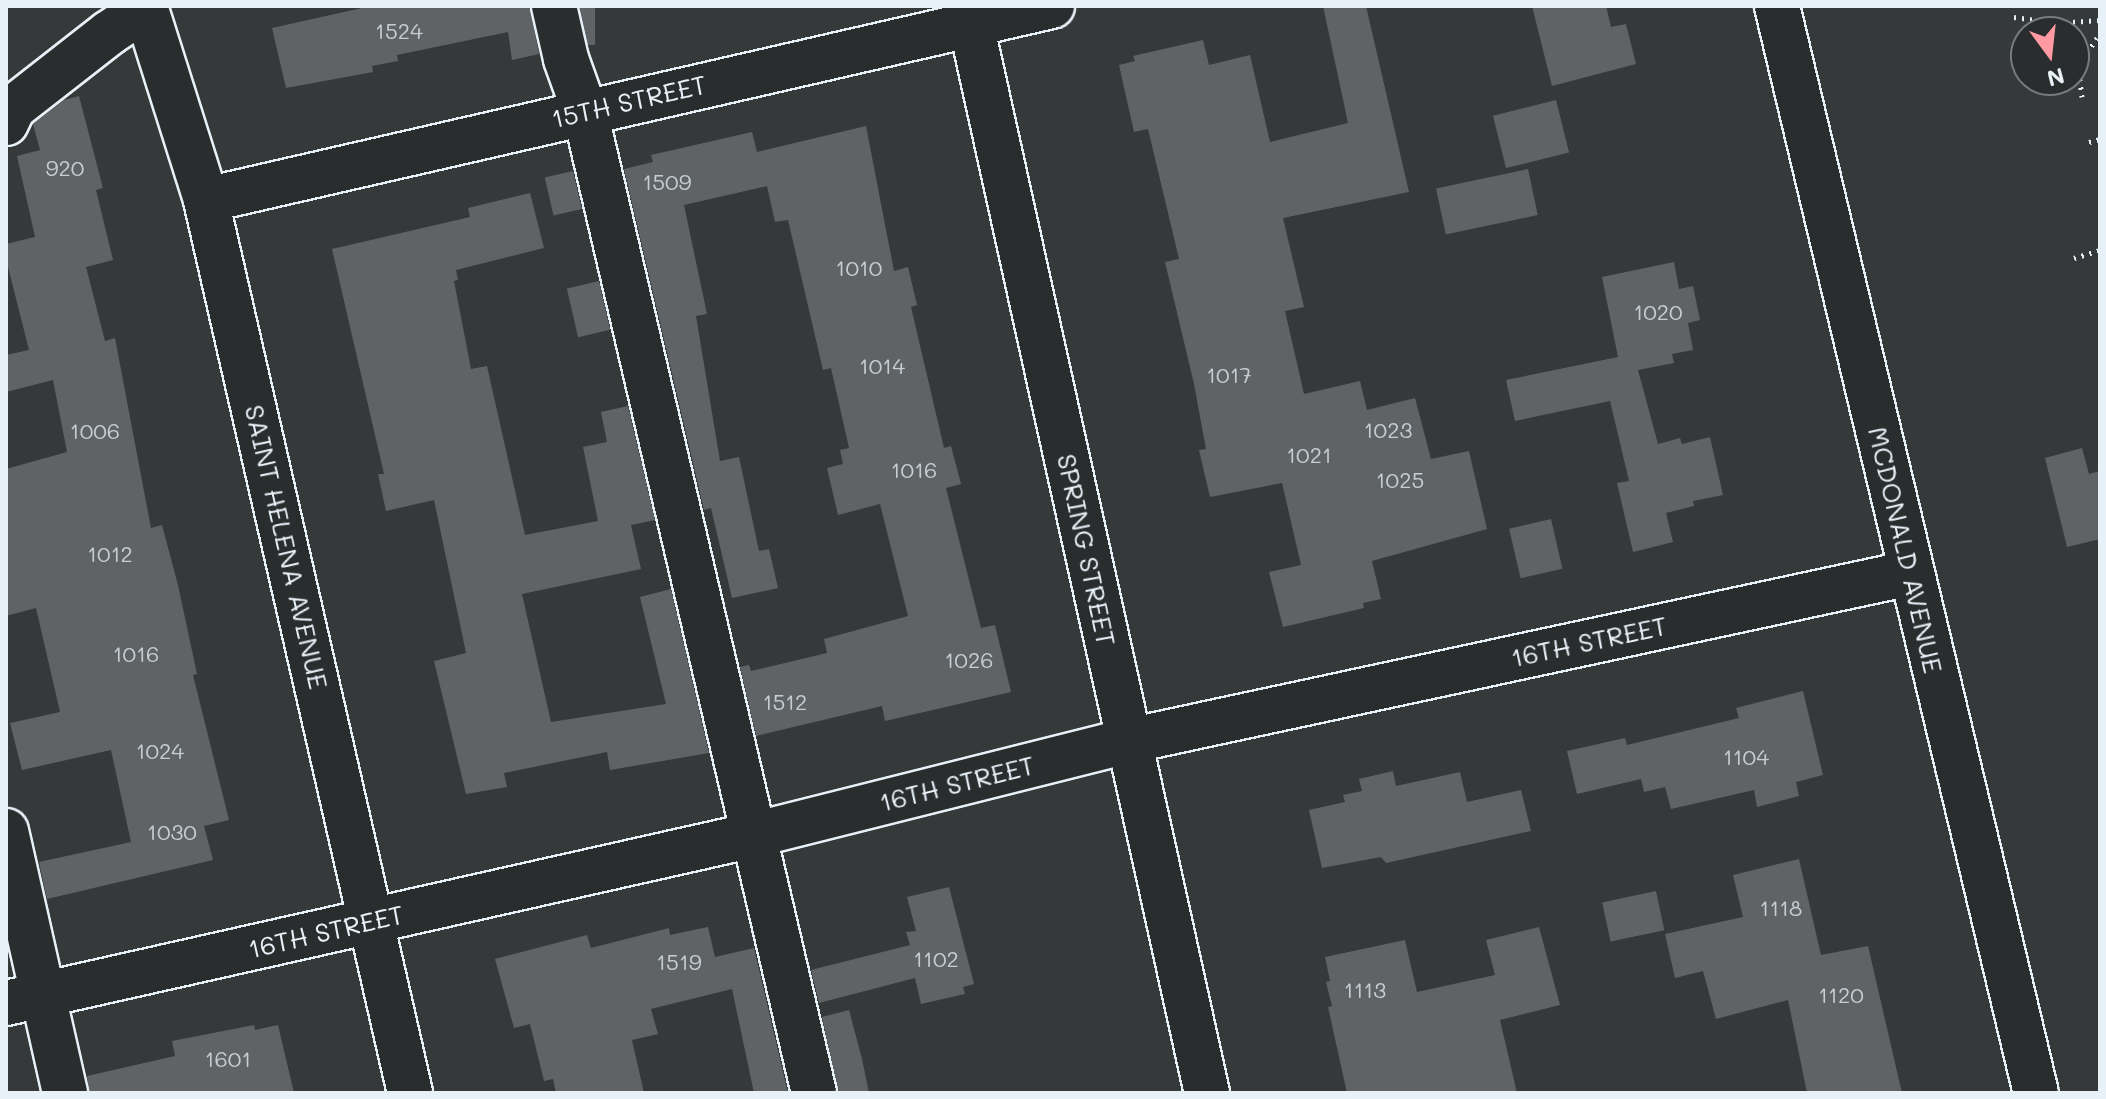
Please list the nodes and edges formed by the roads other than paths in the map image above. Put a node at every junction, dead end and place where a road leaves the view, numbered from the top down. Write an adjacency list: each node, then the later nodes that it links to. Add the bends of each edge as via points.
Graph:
1 (554, 6): 6 (street)
2 (1052, 6): 5 (street, 15TH STREET)
3 (1777, 6): 9 (street, MCDONALD AVENUE)
4 (145, 8): 7 (street, via 13,108); 8 (street, SAINT HELENA AVENUE)
5 (969, 16): 6 (street, 15TH STREET); 10 (street, SPRING STREET)
6 (585, 112): 8 (street, 15TH STREET); 12 (street)
7 (6, 123)
8 (206, 200): 13 (street, SAINT HELENA AVENUE)
9 (1910, 573): 10 (street, 16TH STREET); 19 (street, MCDONALD AVENUE)
10 (1128, 741): 12 (street, 16TH STREET); 18 (street, SPRING STREET)
11 (6, 831): 14 (street)
12 (753, 835): 13 (street, 16TH STREET); 17 (street)
13 (372, 921): 14 (street, 16TH STREET); 16 (street, SAINT HELENA AVENUE)
14 (24, 1000): 15 (street)
15 (65, 1093)
16 (410, 1093)
17 (814, 1093)
18 (1207, 1093)
19 (2036, 1093)

